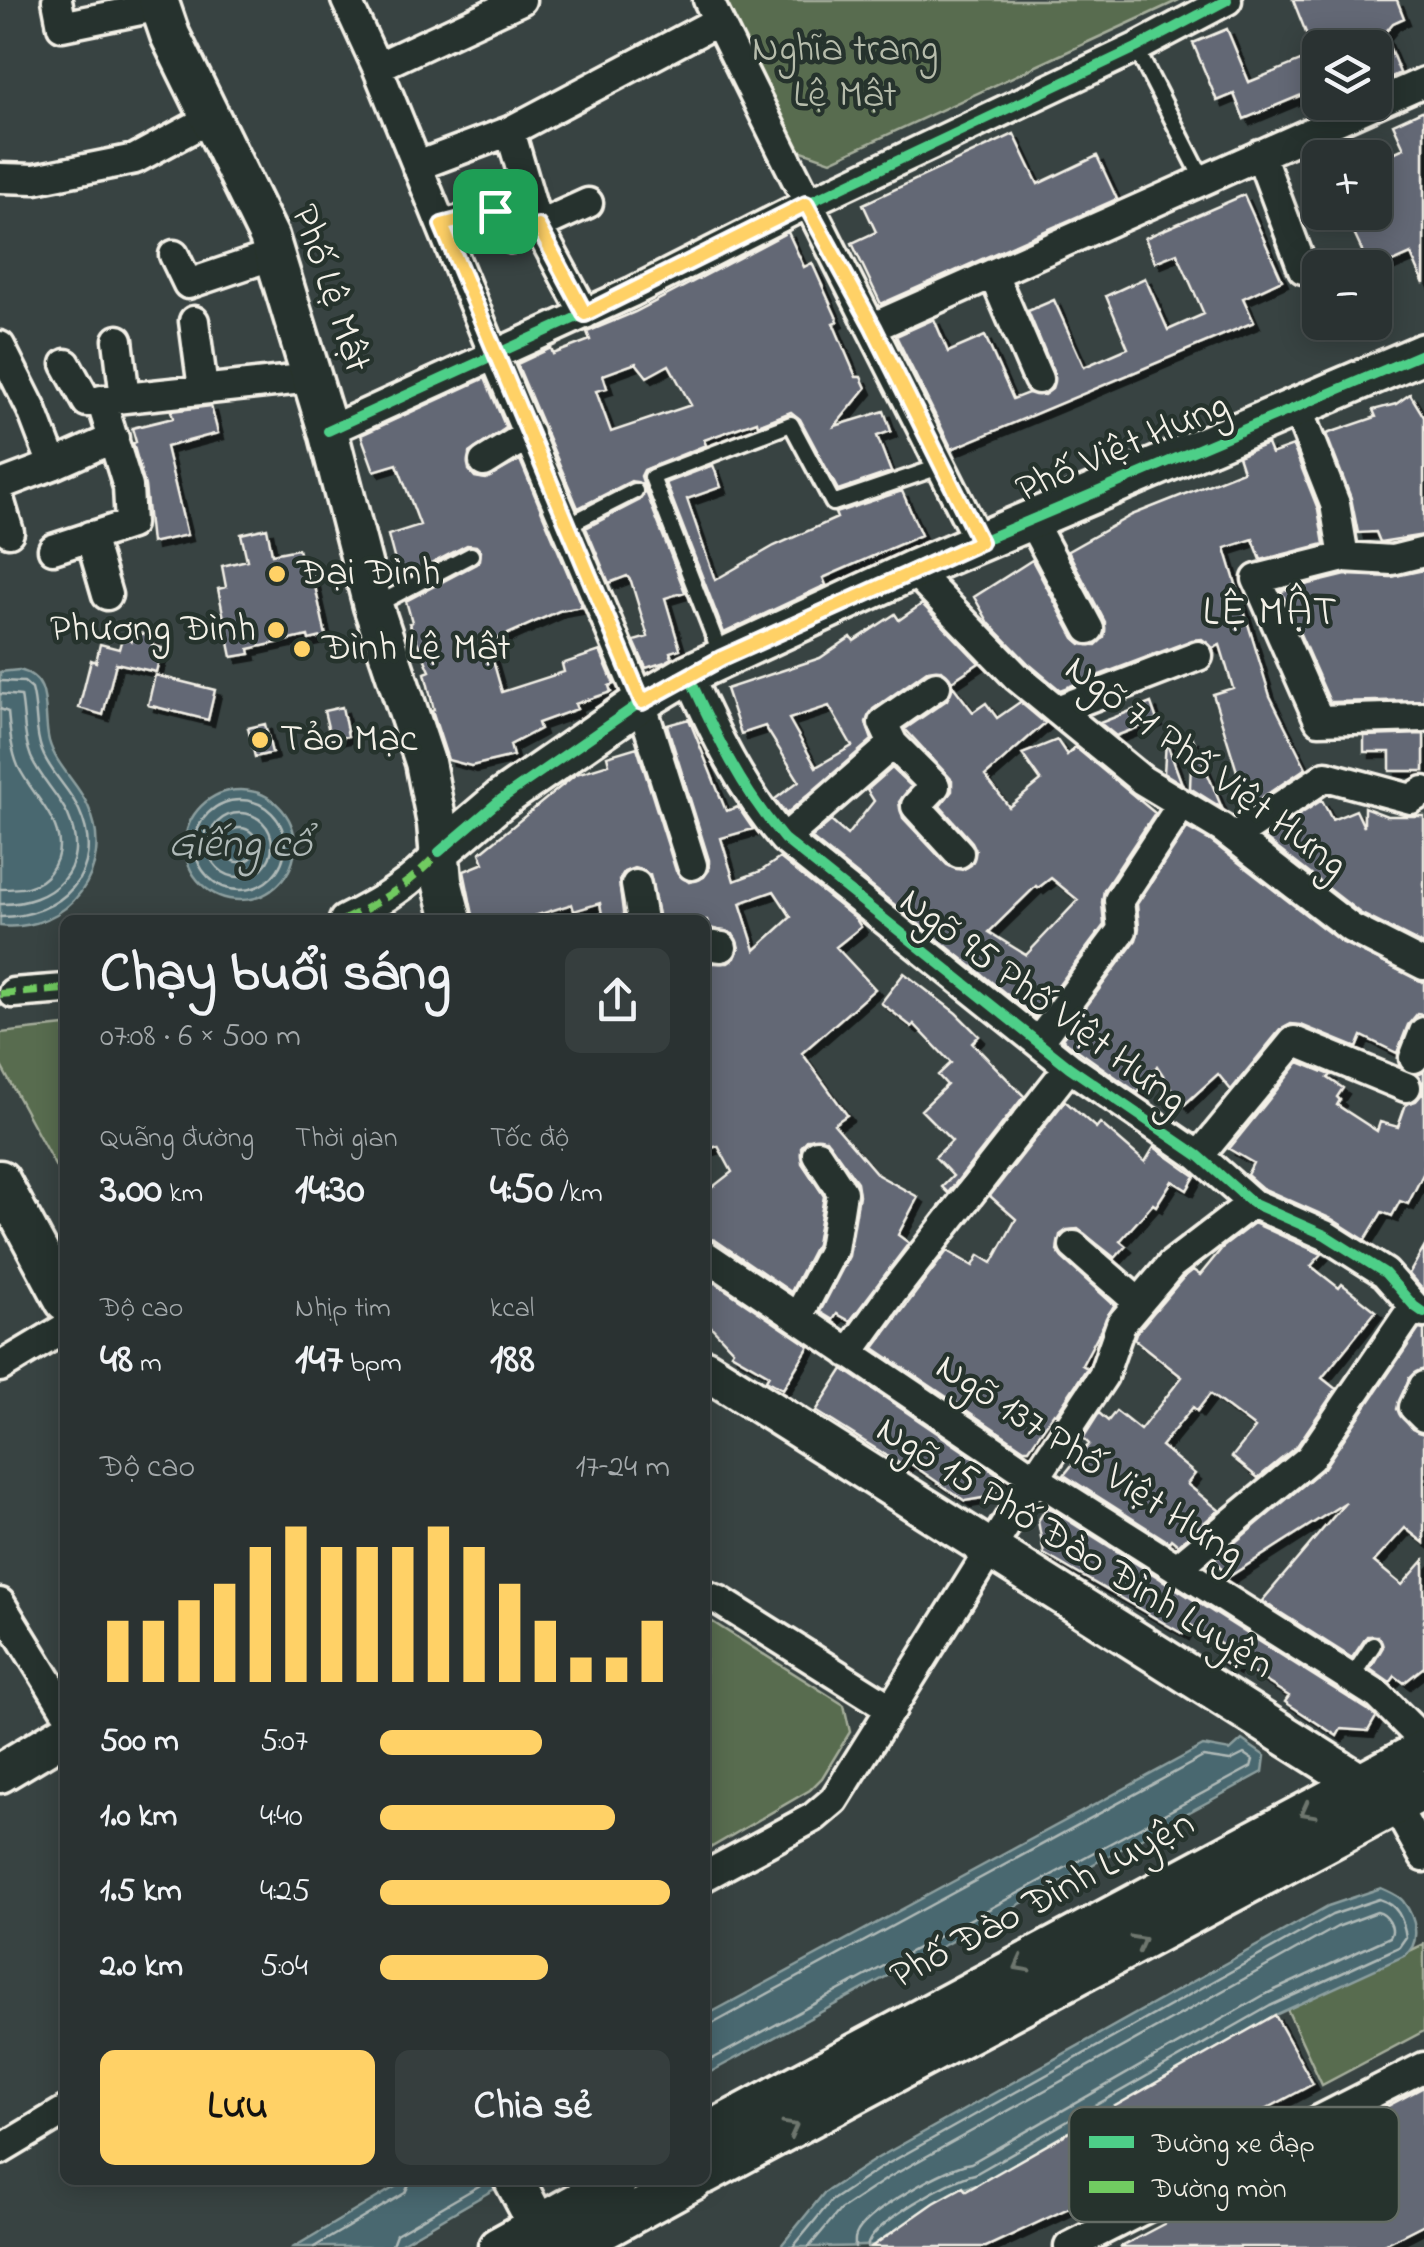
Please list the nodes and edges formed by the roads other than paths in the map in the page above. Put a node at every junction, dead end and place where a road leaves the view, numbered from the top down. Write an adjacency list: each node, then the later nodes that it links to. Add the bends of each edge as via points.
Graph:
1 (57, 0): 5 (street, via 62,26)
2 (346, 0): 8 (street)
3 (520, 0): 8 (street)
4 (1227, 0): 7 (street)
5 (159, 3): 10 (street, Phố Lệ Mật)
6 (713, 10): 11 (street); 17 (street)
7 (1136, 48): 15 (lane); 17 (street)
8 (377, 67): 13 (street)
9 (1424, 82): 12 (street)
10 (211, 118): 14 (street, via 135,160); 21 (street, Phố Lệ Mật)
11 (510, 131): 13 (street); 19 (street)
12 (1260, 154): 15 (street); 22 (street)
13 (417, 166): 18 (street)
14 (0, 178)
15 (1203, 180): 23 (street)
16 (588, 203): 19 (street)
17 (806, 204): 24 (street); 26 (street)
18 (442, 225): 19 (street, via 495,211 512,238); 30 (street)
19 (538, 226): 24 (street)
20 (174, 255): 21 (street, via 188,284)
21 (274, 255): 32 (street, Phố Lệ Mật)
22 (1302, 266)
23 (994, 274): 26 (street); 33 (street)
24 (585, 314): 30 (street)
25 (194, 321): 34 (street)
26 (873, 327): 42 (street)
27 (118, 340): 35 (street)
28 (0, 346): 41 (street)
29 (1424, 353): 36 (street, Phố Việt Hưng)
30 (495, 358): 37 (street); 38 (street)
31 (66, 364): 35 (street, via 87,402)
32 (312, 378): 34 (street); 37 (street, Phố Lệ Mật)
33 (1038, 379)
34 (203, 390): 35 (street)
35 (113, 399): 39 (street)
36 (1297, 408): 46 (street, Phố Việt Hưng); 54 (street, via 1335,504)
37 (328, 432): 57 (street, Phố Lệ Mật)
38 (528, 434): 40 (street); 47 (street)
39 (114, 438): 41 (street); 49 (street, via 130,524)
40 (484, 462)
41 (53, 466): 43 (street)
42 (942, 466): 50 (street); 60 (lane, via 833,503 791,424 652,477)
43 (0, 485)
44 (634, 490): 47 (lane)
45 (0, 502): 48 (street)
46 (1032, 520): 50 (street, Phố Việt Hưng); 58 (street)
47 (568, 524): 63 (street)
48 (9, 532)
49 (90, 536): 51 (street); 56 (street)
50 (980, 542): 55 (street, Phố Việt Hưng)
51 (53, 548)
52 (1424, 552): 54 (street, via 1392,560)
53 (470, 556): 57 (lane)
54 (1344, 557): 65 (street, via 1258,579 1319,720)
55 (913, 570): 60 (street, Phố Việt Hưng); 64 (street, Ngõ 71 Phố Việt Hưng)
56 (107, 595)
57 (373, 606): 71 (street, Phố Lệ Mật, via 425,762)
58 (1089, 629)
59 (1198, 656): 64 (street)
60 (722, 658): 61 (street, Phố Việt Hưng)
61 (688, 674): 63 (street, Phố Việt Hưng); 70 (street, Ngõ 95 Phố Việt Hưng, via 722,749)
62 (936, 686): 66 (street, via 884,723)
63 (642, 702): 71 (street, Phố Việt Hưng, via 500,800); 73 (street)
64 (1057, 710): 68 (street, Ngõ 71 Phố Việt Hưng)
65 (1424, 717)
66 (893, 744): 70 (street); 72 (street, via 935,786 916,806)
67 (1424, 791): 69 (street, via 1411,799 1326,776)
68 (1182, 804): 69 (street, Ngõ 71 Phố Việt Hưng); 81 (street, via 1119,900 1122,930)
69 (1234, 837): 78 (street, Ngõ 71 Phố Việt Hưng, via 1351,928)
70 (784, 839): 81 (street, Ngõ 95 Phố Việt Hưng)
71 (439, 852): 75 (street, via 398,892); 76 (street)
72 (960, 854)
73 (692, 865)
74 (636, 885): 77 (street)
75 (354, 915)
76 (451, 915)
77 (641, 915)
78 (1424, 965)
79 (60, 989): 80 (street)
80 (13, 993)
81 (1038, 1042): 82 (street, Ngõ 95 Phố Việt Hưng)
82 (1069, 1068): 85 (street, Ngõ 95 Phố Việt Hưng); 95 (street)
83 (1406, 1086): 85 (street, via 1294,1041)
84 (817, 1154): 93 (street, via 842,1192 833,1249)
85 (1199, 1156): 87 (street, Ngõ 95 Phố Việt Hưng)
86 (0, 1180): 90 (street)
87 (1252, 1203): 91 (street, via 1171,1266); 92 (street, Ngõ 95 Phố Việt Hưng, via 1325,1235 1385,1273)
88 (1074, 1246): 91 (street)
89 (710, 1258): 93 (street, Ngõ 137 Phố Việt Hưng)
90 (60, 1292)
91 (1138, 1302): 100 (street, via 1120,1324 1104,1376)
92 (1419, 1309): 102 (street, via 1310,1458)
93 (798, 1317): 95 (street, Ngõ 137 Phố Việt Hưng)
94 (60, 1331): 96 (street)
95 (849, 1353): 100 (street, Ngõ 137 Phố Việt Hưng)
96 (0, 1367)
97 (710, 1372): 101 (street, Ngõ 15 Phố Đào Đình Luyện)
98 (1424, 1386): 99 (street, via 1414,1406)
99 (1424, 1417)
100 (1035, 1478): 101 (street); 102 (street, Ngõ 137 Phố Việt Hưng)
101 (990, 1550): 108 (street); 112 (street, Ngõ 15 Phố Đào Đình Luyện)
102 (1177, 1568): 106 (street, Ngõ 137 Phố Việt Hưng)
103 (710, 1597): 108 (street)
104 (0, 1603): 107 (street)
105 (1374, 1646): 106 (lane)
106 (1350, 1678): 110 (street, Ngõ 137 Phố Việt Hưng, via 1398,1712)
107 (60, 1701)
108 (892, 1709): 115 (street, via 826,1809)
109 (60, 1737): 111 (street)
110 (1424, 1745): 112 (street, Phố Đào Đình Luyện)
111 (0, 1773)
112 (1361, 1782): 113 (street, Ngõ 15 Phố Đào Đình Luyện); 119 (street, Phố Đào Đình Luyện, one-way to 119)
113 (1410, 1797): 114 (street); 121 (street, Phố Đào Đình Luyện, one-way to 113)
114 (1424, 1857)
115 (710, 1873)
116 (1424, 2066): 117 (street)
117 (1344, 2107)
118 (60, 2113): 120 (street)
119 (710, 2131)
120 (0, 2150)
121 (710, 2171)
122 (519, 2185): 126 (street)
123 (612, 2185): 126 (street)
124 (681, 2185): 126 (street)
125 (1118, 2222): 128 (street)
126 (565, 2228): 127 (street)
127 (498, 2247)
128 (1069, 2247)

